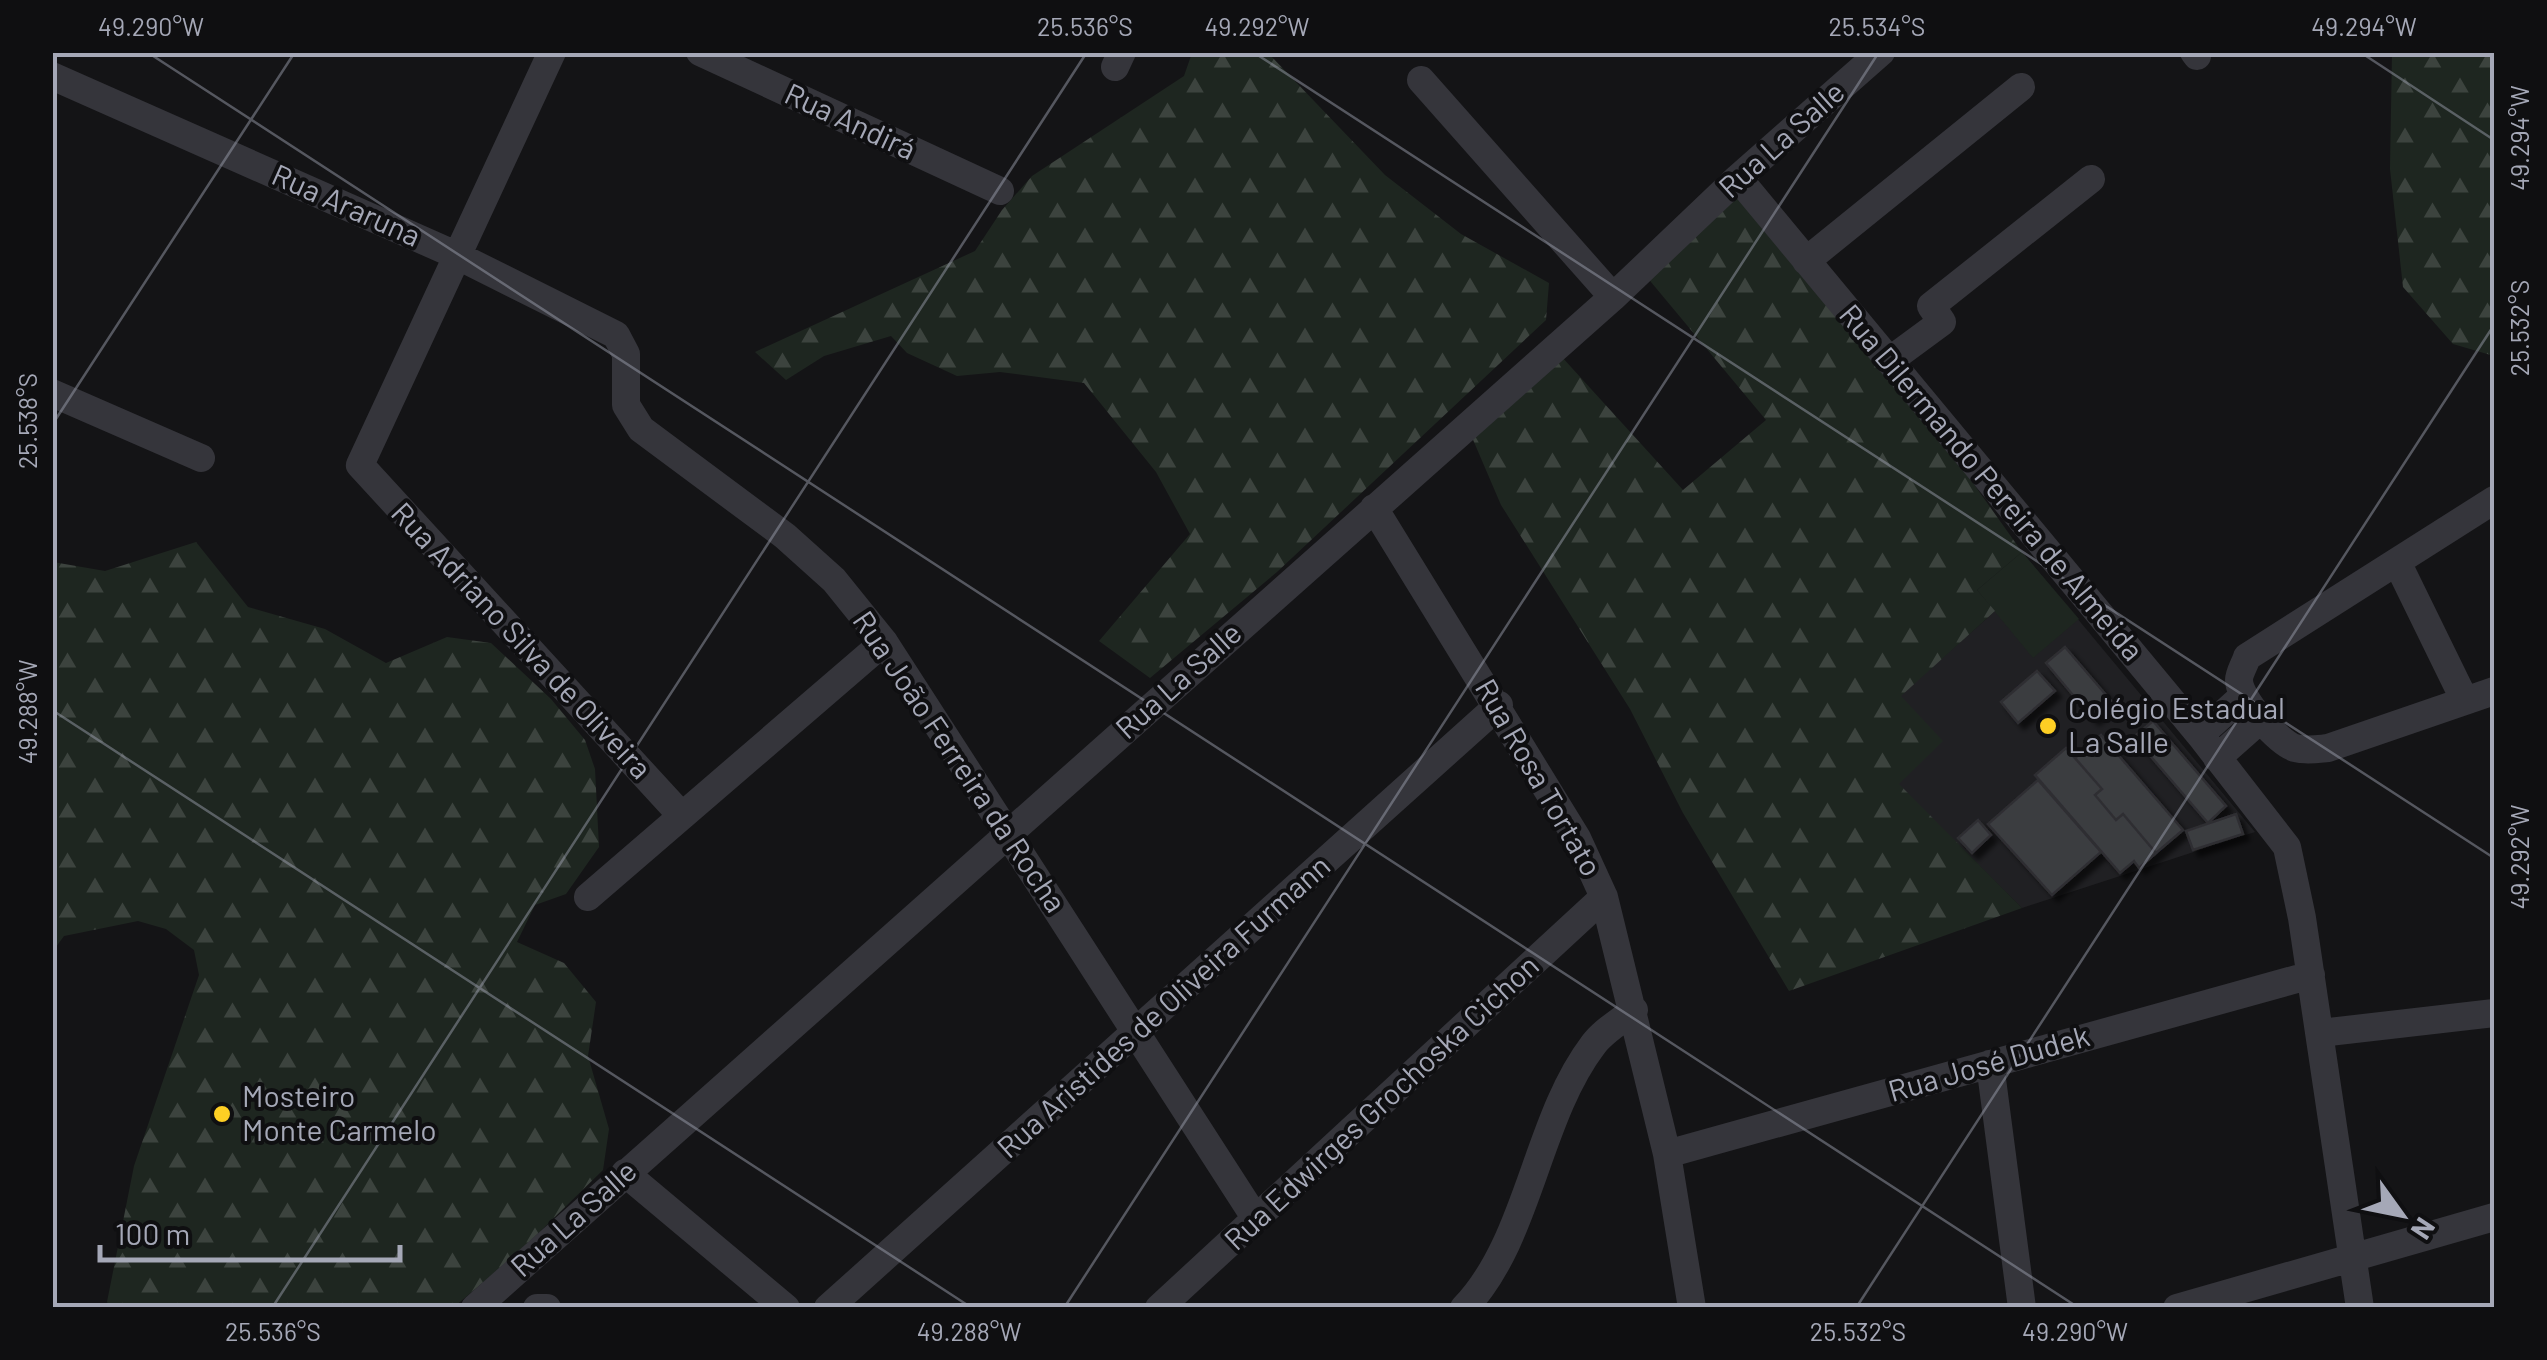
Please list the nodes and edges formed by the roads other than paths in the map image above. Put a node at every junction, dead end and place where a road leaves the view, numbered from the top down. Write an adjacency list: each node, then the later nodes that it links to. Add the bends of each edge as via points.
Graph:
1 (552, 52): 10 (street)
2 (700, 52): 9 (street, Rua Andirá)
3 (1880, 52): 7 (street, Rua La Salle)
4 (52, 76): 10 (street, Rua Araruna)
5 (1421, 80): 12 (street)
6 (2022, 87): 11 (street)
7 (1738, 178): 11 (street, Rua Dilermando Pereira de Almeida); 12 (street, Rua La Salle)
8 (2091, 179): 14 (street, via 1931,306 1942,322)
9 (1000, 191)
10 (456, 254): 13 (street, Rua Araruna, via 616,335); 28 (street, Rua Adriano Silva de Oliveira, via 360,466)
11 (1806, 261): 14 (street, Rua Dilermando Pereira de Almeida)
12 (1612, 297): 18 (street, Rua La Salle)
13 (626, 354): 20 (street, Rua João Ferreira da Rocha, via 626,406 641,429 785,536 834,580)
14 (1889, 361): 26 (street, Rua Dilermando Pereira de Almeida)
15 (52, 393): 16 (street)
16 (201, 458)
17 (2493, 503): 19 (street)
18 (1374, 508): 24 (street, Rua Rosa Tortato); 29 (street, Rua La Salle)
19 (2398, 564): 22 (street, via 2247,657 2239,678); 23 (street)
20 (884, 642): 28 (street); 29 (street, Rua João Ferreira da Rocha)
21 (2494, 690): 23 (street)
22 (2243, 696): 25 (street); 26 (street)
23 (2465, 701): 25 (street, via 2309,750 2292,747)
24 (1498, 706): 31 (street, Rua Rosa Tortato, via 1577,838); 35 (street, Rua Aristides de Oliveira Furmann)
25 (2261, 720): 27 (street)
26 (2200, 735): 27 (street, Rua Dilermando Pereira de Almeida)
27 (2217, 758): 32 (street, Rua Dilermando Pereira de Almeida, via 2287,846)
28 (682, 816): 30 (street)
29 (1008, 833): 35 (street, Rua João Ferreira da Rocha); 39 (street, Rua La Salle)
30 (588, 897)
31 (1604, 897): 33 (street, Rua Rosa Tortato); 41 (street, Rua Edwirges Grochoska Cichon)
32 (2311, 975): 36 (street, Rua Dilermando Pereira de Almeida); 37 (street, Rua José Dudek)
33 (1634, 1010): 38 (street, Rua Rosa Tortato); 49 (street, via 1594,1043 1564,1096 1504,1245)
34 (2494, 1013): 36 (street)
35 (1136, 1033): 41 (street, Rua João Ferreira da Rocha); 47 (street, Rua Aristides de Oliveira Furmann)
36 (2320, 1033): 42 (street, Rua Dilermando Pereira de Almeida)
37 (1990, 1064): 38 (street, Rua José Dudek); 51 (street)
38 (1667, 1154): 50 (street, Rua Rosa Tortato)
39 (626, 1173): 43 (street, Rua La Salle); 46 (street)
40 (2494, 1216): 42 (street)
41 (1256, 1219): 48 (street, Rua Edwirges Grochoska Cichon)
42 (2353, 1256): 52 (street); 53 (street, Rua Dilermando Pereira de Almeida)
43 (476, 1308)
44 (537, 1308): 45 (street)
45 (548, 1308)
46 (786, 1308)
47 (828, 1308)
48 (1159, 1308)
49 (1464, 1308)
50 (1692, 1308)
51 (2022, 1308)
52 (2177, 1308)
53 (2360, 1308)

